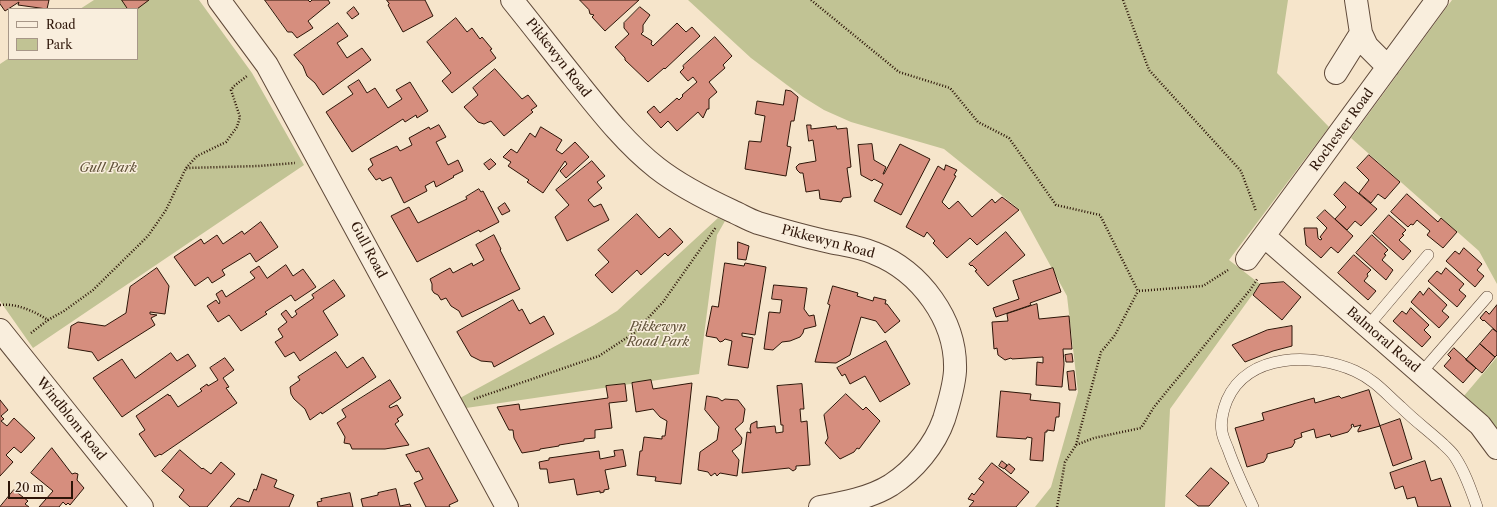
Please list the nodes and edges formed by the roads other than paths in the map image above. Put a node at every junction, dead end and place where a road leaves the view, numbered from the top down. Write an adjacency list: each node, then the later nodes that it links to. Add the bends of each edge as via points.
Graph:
1 (219, 0): 17 (street, Gull Road, via 267,65)
2 (512, 0): 18 (street, Pikkewyn Road, via 622,135 656,167 681,185 756,222 873,252 895,263 914,277 941,313 950,334 955,372 950,401 934,440 907,473 890,486 869,495)
3 (1356, 0): 5 (street)
4 (1437, 0): 6 (street, Rochester Road)
5 (1361, 33): 6 (street, via 1367,46); 7 (street)
6 (1388, 67): 8 (street, Rochester Road)
7 (1336, 73)
8 (1264, 236): 10 (street, Rochester Road); 12 (street, Balmoral Road)
9 (1428, 255): 12 (lane)
10 (1246, 259)
11 (1487, 297): 14 (lane)
12 (1368, 326): 14 (street, Balmoral Road)
13 (0, 330): 16 (street, Windblom Road)
14 (1421, 373): 15 (street, Balmoral Road, via 1480,425)
15 (1497, 448)
16 (142, 507)
17 (507, 507)
18 (820, 507)
19 (1253, 507): 20 (lane, via 1240,482 1222,432 1222,411 1231,390 1240,380 1254,370 1287,359 1319,360 1355,371 1378,385 1455,456)
20 (1477, 507)

